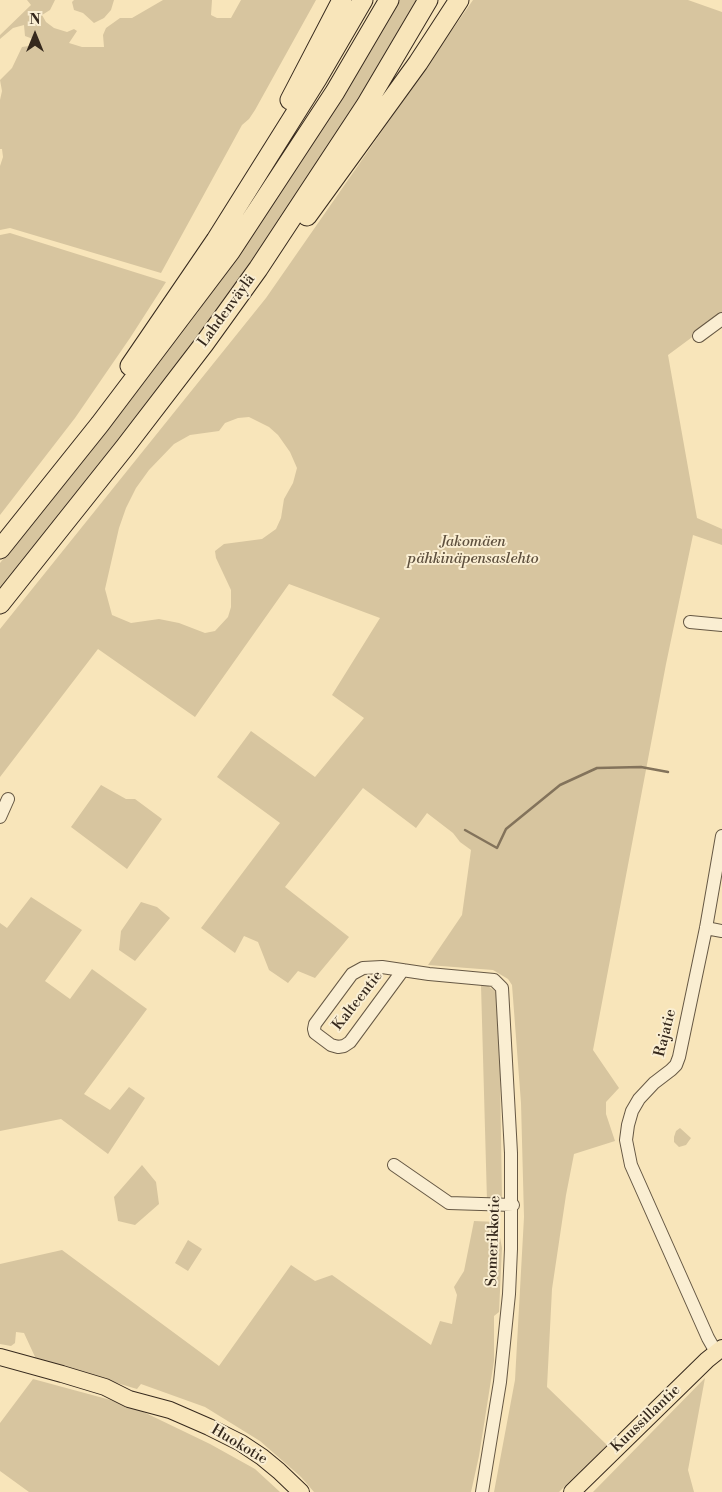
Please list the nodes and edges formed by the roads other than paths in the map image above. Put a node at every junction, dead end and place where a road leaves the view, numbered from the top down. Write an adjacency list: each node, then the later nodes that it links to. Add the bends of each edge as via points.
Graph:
1 (342, 0): 6 (highway)
2 (364, 0): 6 (highway)
3 (389, 0): 10 (highway, via 335,92 230,252)
4 (428, 0): 9 (highway, Lahdenväylä, via 366,105 258,269)
5 (459, 0): 9 (highway, via 418,63 260,282)
6 (216, 240): 10 (highway, via 94,418)
7 (722, 319): 8 (street)
8 (699, 336)
9 (204, 344): 12 (highway, Lahdenväylä)
10 (66, 466): 11 (highway)
11 (0, 549)
12 (0, 604)
13 (690, 622): 14 (street)
14 (722, 625)
15 (8, 799): 16 (street)
16 (0, 817)
17 (722, 836): 18 (street, Rajatie)
18 (706, 928): 19 (street); 24 (street, Rajatie, via 676,1065 639,1099 632,1111 626,1140 631,1165 704,1331)
19 (722, 931)
20 (403, 970): 20 (street, Kalteentie, via 375,966 352,974 315,1024 315,1033 338,1047 350,1042); 21 (street, Kalteentie, via 494,980)
21 (502, 988): 23 (street, Somerikkotie, via 509,1083)
22 (394, 1164): 23 (street, via 449,1203)
23 (512, 1205): 27 (street, Somerikkotie, via 509,1294 502,1364)
24 (719, 1350): 28 (main road, Kuussillantie)
25 (0, 1357): 26 (main road, Huokotie, via 140,1395 241,1442)
26 (301, 1492)
27 (482, 1492)
28 (572, 1492)

